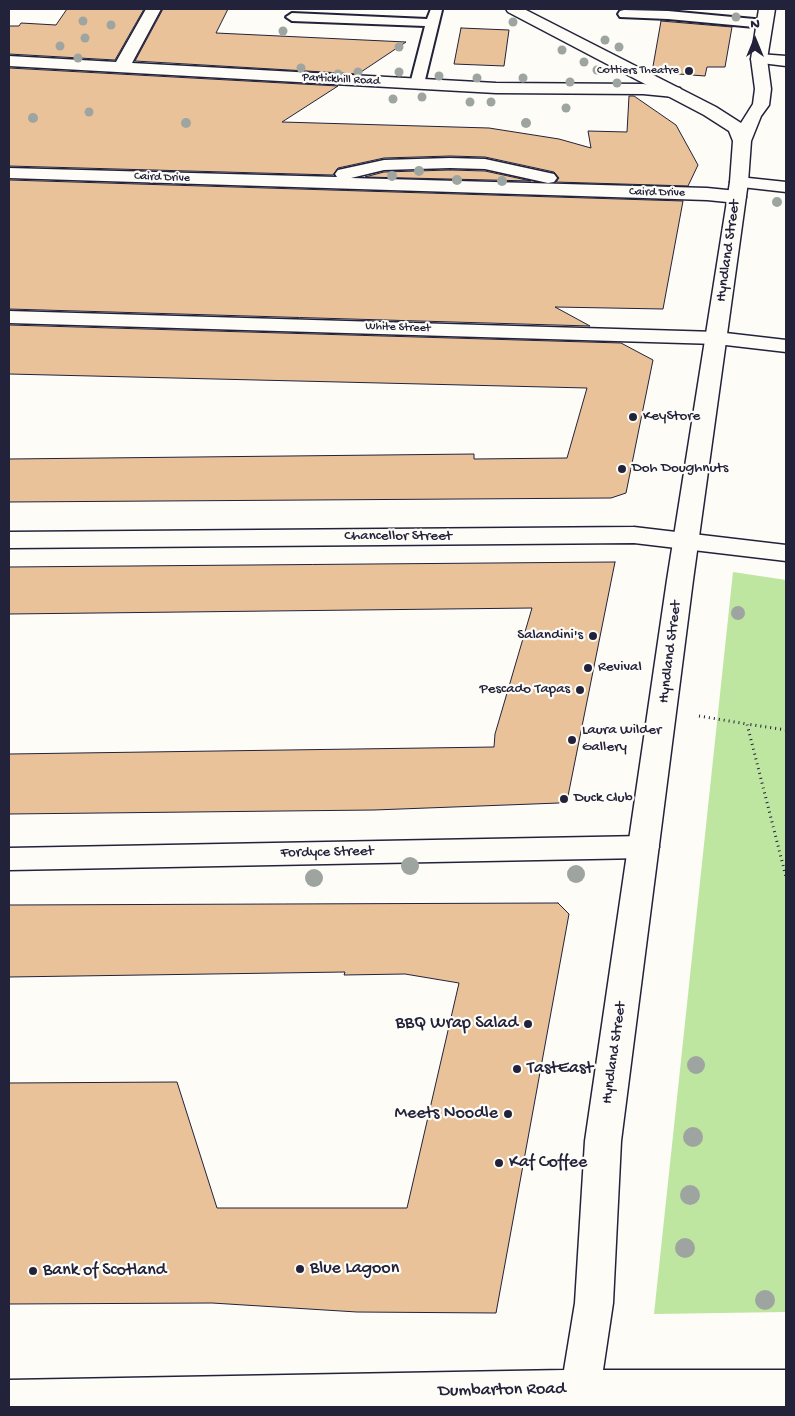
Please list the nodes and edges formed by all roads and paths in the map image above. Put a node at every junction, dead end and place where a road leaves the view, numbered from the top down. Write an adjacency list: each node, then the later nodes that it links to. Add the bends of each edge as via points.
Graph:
1 (153, 9): 11 (street)
2 (436, 9): 7 (lane)
3 (516, 9): 13 (street)
4 (624, 14): 5 (lane)
5 (766, 16): 8 (street, Hyndland Street)
6 (292, 17): 7 (lane)
7 (433, 23): 12 (lane)
8 (759, 59): 10 (street); 14 (street, Hyndland Street, via 763,89 761,105)
9 (9, 61): 11 (street, Partickhill Road)
10 (786, 62)
11 (121, 68): 12 (street, Partickhill Road)
12 (417, 84): 13 (street, Partickhill Road)
13 (674, 92): 14 (street, via 736,128)
14 (742, 141): 17 (street, Hyndland Street)
15 (9, 173): 17 (street, Caird Drive, via 577,191 707,194)
16 (786, 187): 17 (street, Caird Drive)
17 (738, 190): 19 (street, Hyndland Street)
18 (9, 317): 19 (street, White Street)
19 (717, 338): 20 (street, White Street); 22 (street, Hyndland Street)
20 (786, 346)
21 (9, 540): 22 (street, Chancellor Street, via 634,535)
22 (686, 540): 23 (street, Chancellor Street); 24 (street, Hyndland Street)
23 (786, 554)
24 (663, 710): 25 (path); 27 (street, Hyndland Street)
25 (747, 724): 26 (path); 29 (path)
26 (786, 730)
27 (644, 847): 28 (street, Fordyce Street); 31 (street, Hyndland Street, via 603,1141 594,1303)
28 (9, 859)
29 (786, 877)
30 (786, 1390): 31 (street, Dumbarton Road)
31 (579, 1398): 32 (street, Dumbarton Road)
32 (9, 1400)

